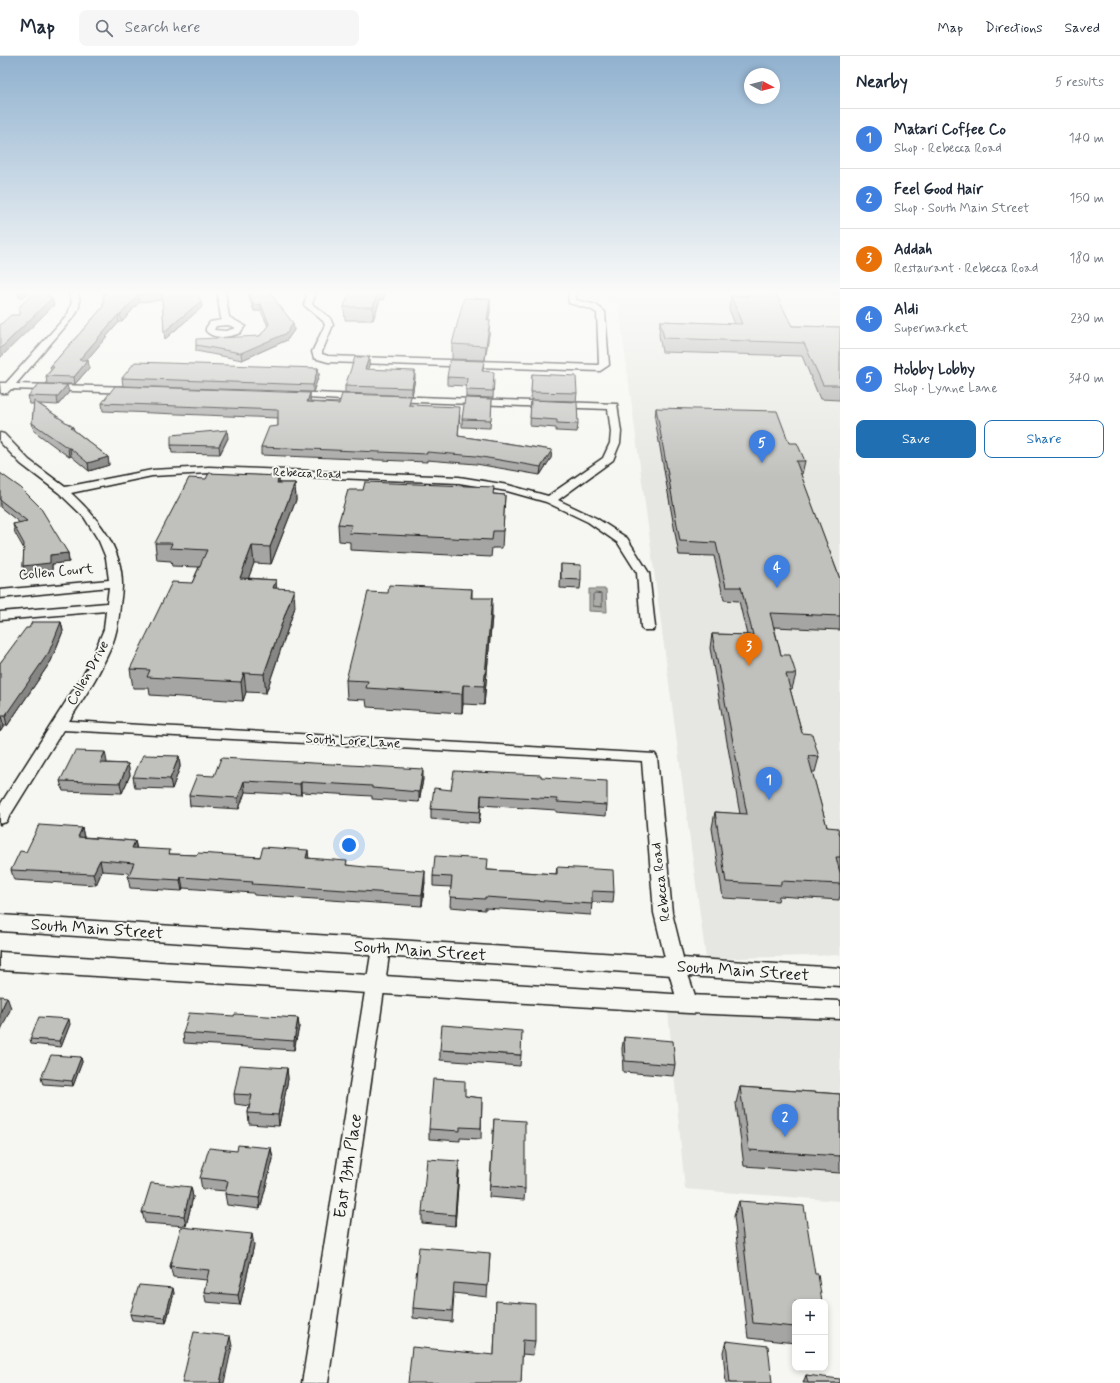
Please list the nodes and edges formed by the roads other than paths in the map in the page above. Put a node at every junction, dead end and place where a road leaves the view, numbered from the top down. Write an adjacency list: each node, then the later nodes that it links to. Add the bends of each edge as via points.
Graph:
1 (34, 354): 4 (street)
2 (317, 354): 3 (street, via 335,359 600,368 604,365)
3 (603, 354)
4 (4, 386): 5 (street); 7 (street)
5 (144, 391)
6 (279, 395): 10 (street, via 613,406 615,443 608,460)
7 (0, 396)
8 (2, 441): 9 (street, Collen Drive)
9 (63, 491): 10 (street, Rebecca Road, via 152,473 209,470 460,480 508,488); 11 (street, Collen Drive, via 88,515 105,541 112,558)
10 (550, 500): 15 (street, Rebecca Road, via 592,520 623,541 643,573)
11 (116, 583): 12 (street, Collen Court); 13 (street, Collen Drive)
12 (0, 594)
13 (113, 606): 14 (street); 16 (street, Collen Drive, via 111,629 106,643)
14 (0, 616)
15 (648, 627)
16 (58, 725): 17 (street, South Lore Lane); 18 (street, Collen Drive)
17 (649, 757): 23 (street, Rebecca Road, via 663,913)
18 (7, 795): 19 (street, Collen Drive)
19 (0, 818)
20 (0, 923): 21 (street, South Main Street)
21 (381, 948): 23 (street, South Main Street); 25 (street, East 13th Place)
22 (0, 961): 25 (street)
23 (676, 966): 24 (street, South Main Street); 26 (street, Rebecca Road)
24 (840, 977)
25 (375, 984): 26 (street); 28 (street, East 13th Place)
26 (688, 1004): 27 (street)
27 (840, 1010)
28 (315, 1383)

